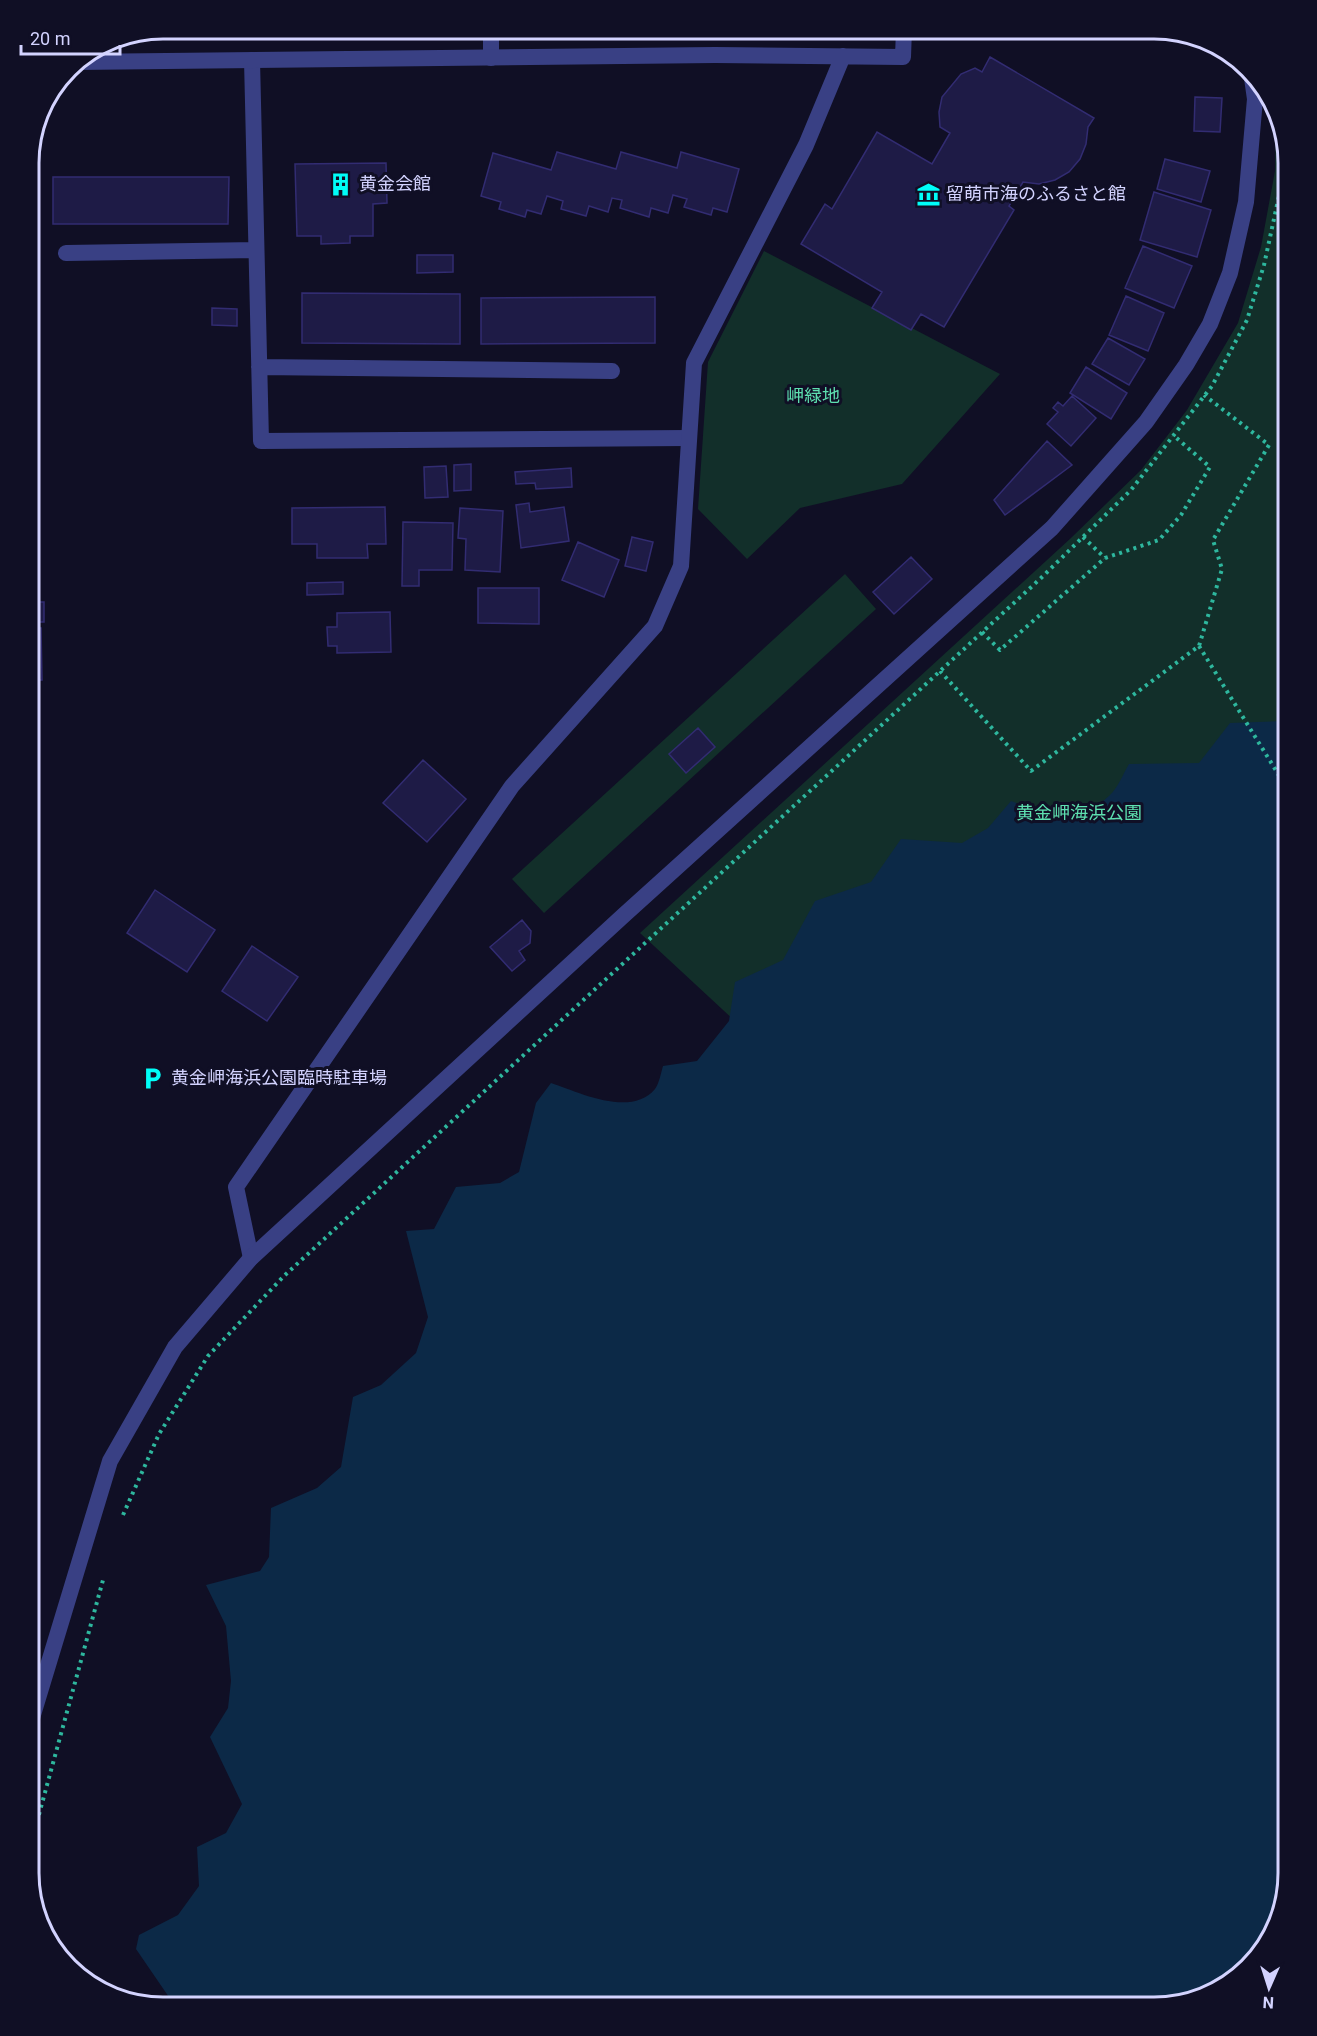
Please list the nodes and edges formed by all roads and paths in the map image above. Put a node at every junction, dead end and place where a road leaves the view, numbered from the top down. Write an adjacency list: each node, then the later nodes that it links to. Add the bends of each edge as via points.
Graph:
1 (491, 39): 4 (street)
2 (904, 39): 3 (street, via 903,57)
3 (843, 56): 4 (street); 14 (street, via 806,144 694,363)
4 (490, 57): 5 (street)
5 (252, 60): 6 (street); 8 (street)
6 (90, 63)
7 (1254, 90): 20 (street, via 1246,202 1230,273 1210,324 1146,422 1052,528)
8 (256, 250): 9 (street); 10 (street)
9 (66, 253)
10 (259, 368): 11 (street); 14 (street, via 261,441)
11 (612, 371)
12 (1204, 395): 18 (path, via 1269,445 1213,540 1222,569)
13 (1173, 435): 16 (path, via 1210,467 1181,515 1159,540)
14 (688, 438): 20 (street, via 681,566 655,626 512,786 236,1187)
15 (1083, 537): 16 (path)
16 (1105, 558): 17 (path, via 1000,650)
17 (982, 632)
18 (1199, 646): 19 (path); 21 (path, via 1031,771 940,671 284,1276 208,1356 159,1434)
19 (1278, 774)
20 (251, 1258): 23 (street, via 175,1347 110,1461)
21 (118, 1524)
22 (106, 1569): 24 (path)
23 (39, 1692)
24 (39, 1811)

